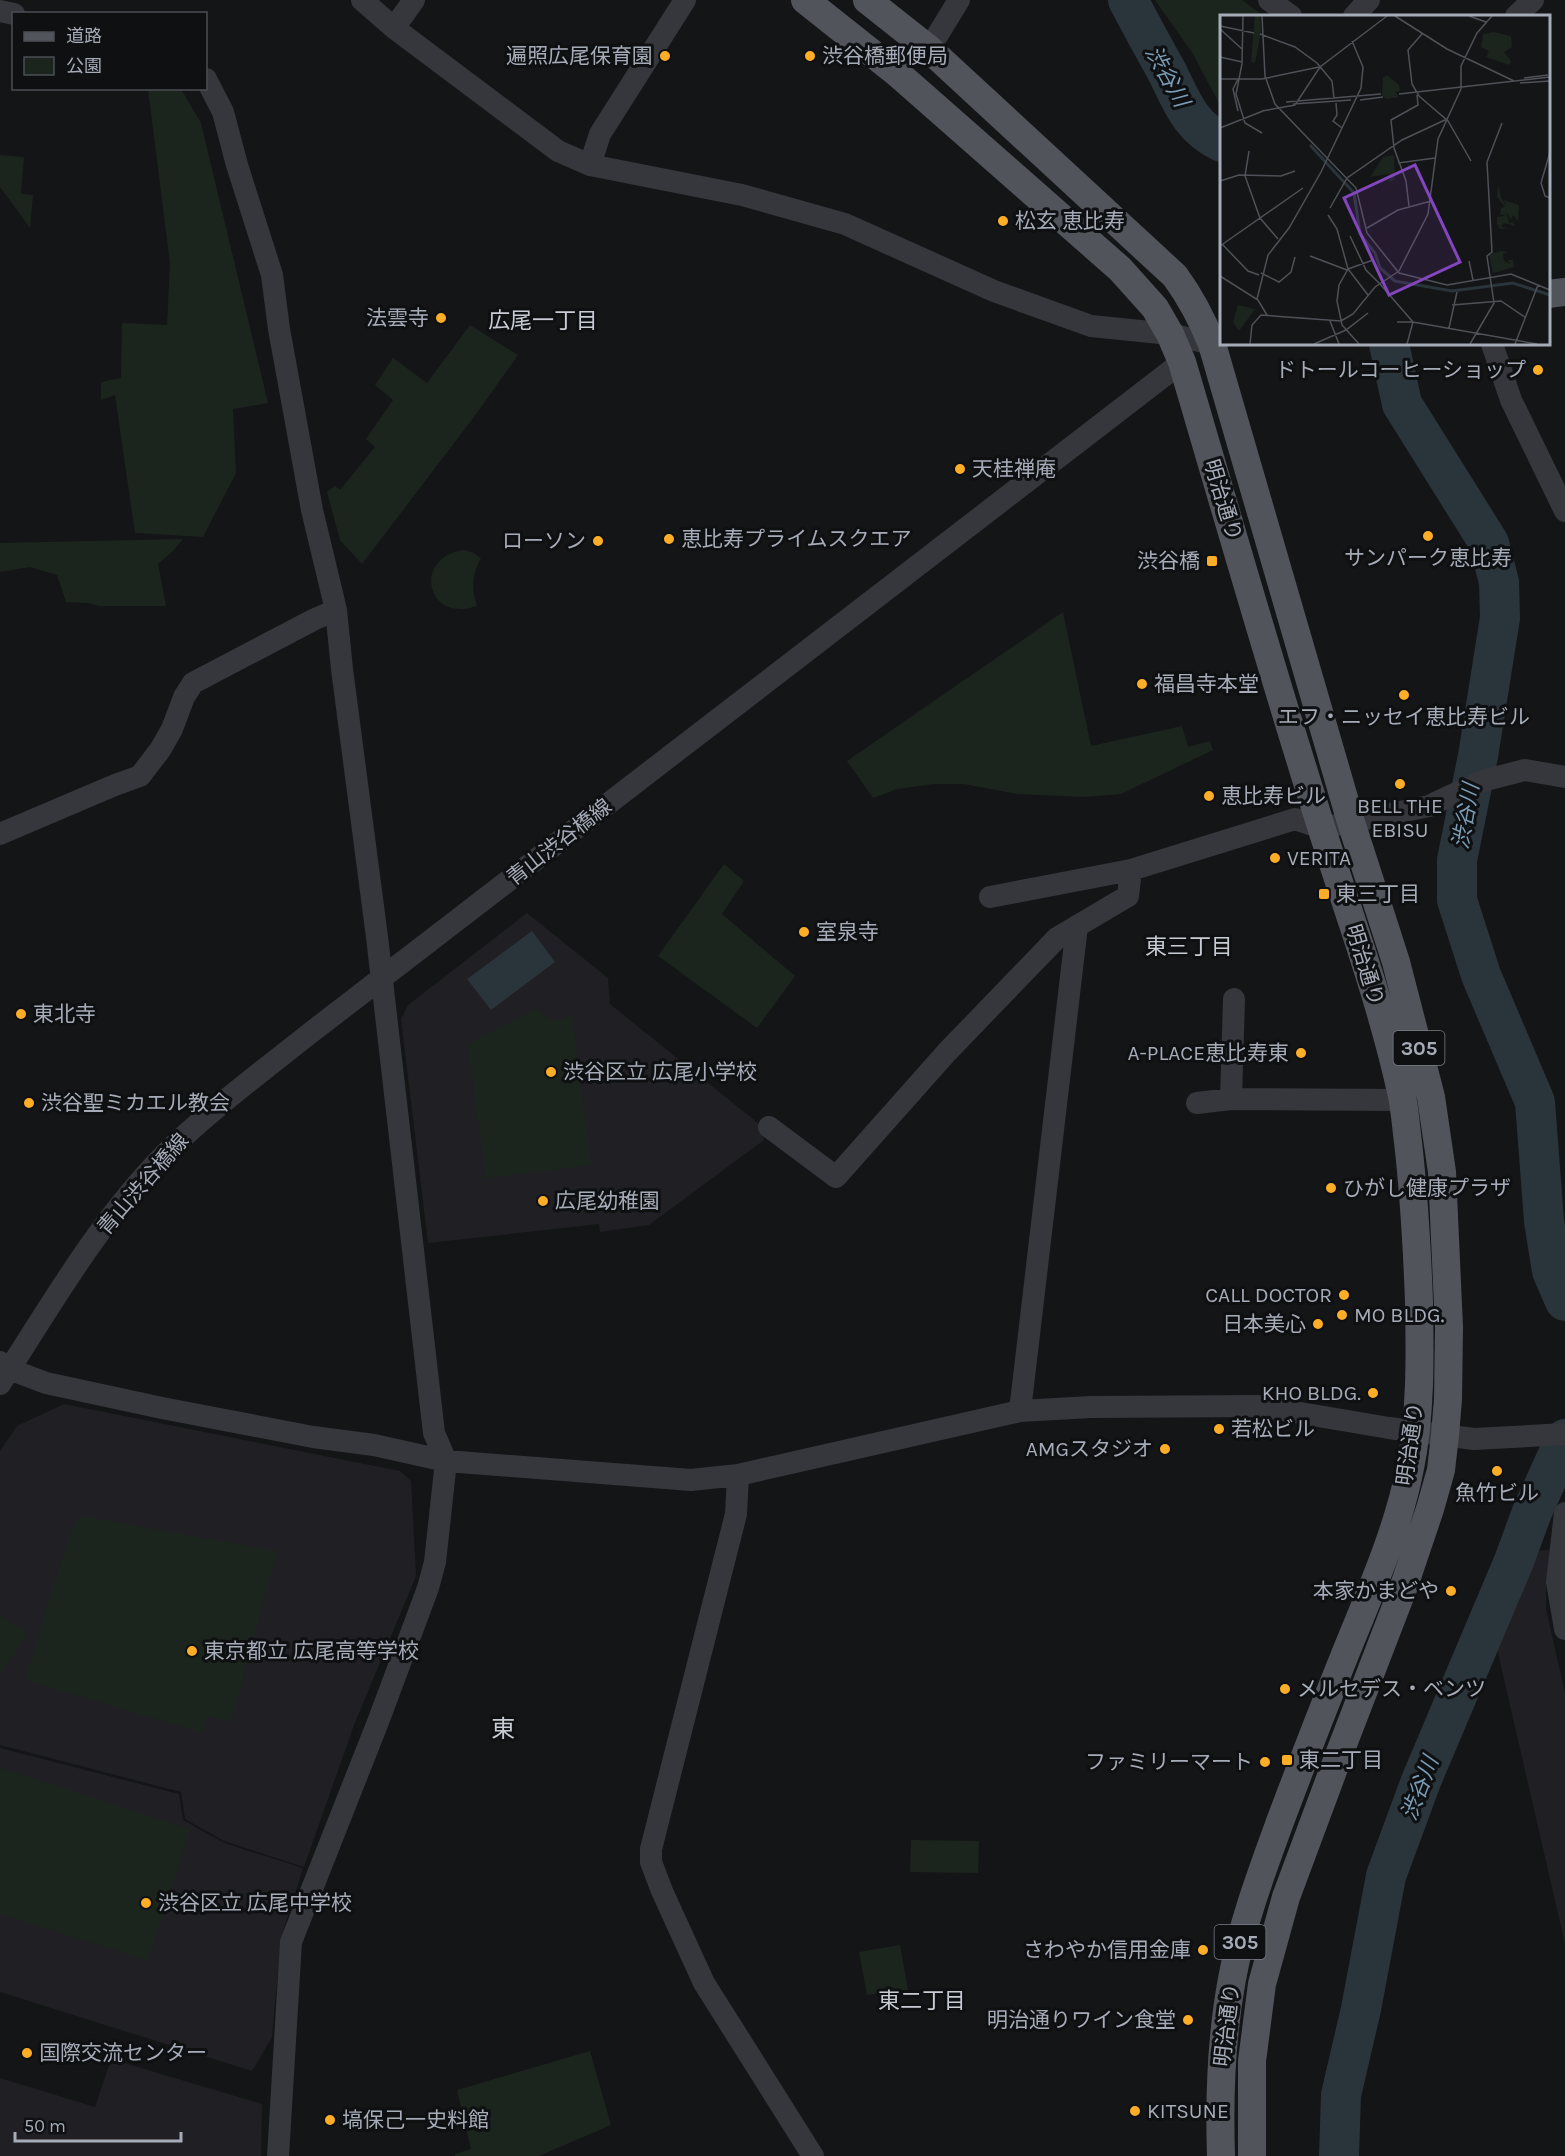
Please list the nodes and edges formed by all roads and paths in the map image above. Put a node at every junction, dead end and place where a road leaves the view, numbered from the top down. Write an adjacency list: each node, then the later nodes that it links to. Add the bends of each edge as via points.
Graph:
1 (362, 0): 13 (street)
2 (414, 0): 13 (street)
3 (685, 0): 16 (street, via 600,134)
4 (805, 0): 19 (main road, 明治通り, via 897,73 1120,268 1155,308)
5 (867, 0): 14 (main road, 明治通り)
6 (959, 0): 14 (street)
7 (1269, 0): 10 (street)
8 (1369, 0): 11 (street)
9 (1533, 0): 12 (street)
10 (1290, 15)
11 (1355, 15)
12 (1517, 15)
13 (394, 28): 16 (street, via 558,151)
14 (929, 49): 20 (main road, 明治通り, via 1175,276)
15 (207, 82): 24 (street, via 223,112 272,275 312,510)
16 (590, 165): 19 (street, via 742,195 845,224 994,291 1091,326)
17 (1565, 292): 18 (main road)
18 (1550, 294)
19 (1170, 334): 20 (street); 22 (main road, 明治通り)
20 (1218, 338): 22 (main road); 26 (main road, 明治通り / 305)
21 (1492, 345): 23 (street, via 1510,400)
22 (1182, 362): 27 (main road, 明治通り / 305); 32 (street, 青山渋谷橋線)
23 (1565, 512)
24 (336, 610): 28 (street, via 194,683 164,743 140,776); 32 (street)
25 (1565, 777): 26 (street, via 1525,770 1482,781 1429,806)
26 (1351, 822): 27 (street); 42 (main road, 明治通り / 305, via 1396,962 1431,1097 1442,1172 1447,1249)
27 (1322, 828): 29 (street, via 1295,819); 35 (main road, 明治通り / 305, via 1368,970)
28 (0, 834)
29 (1131, 870): 30 (street); 31 (street, via 1128,896)
30 (990, 897)
31 (1077, 927): 37 (street, via 1057,938 947,1052 836,1177); 39 (street)
32 (381, 979): 38 (street, 青山渋谷橋線, via 208,1115 164,1155 99,1233); 43 (street, via 434,1433)
33 (1234, 999): 34 (street)
34 (1231, 1099): 35 (street); 36 (street)
35 (1403, 1100): 40 (main road, 明治通り / 305, via 1418,1252 1420,1327)
36 (1197, 1103)
37 (769, 1127)
38 (3, 1372): 43 (street, via 150,1406)
39 (1020, 1411): 40 (street, via 1259,1406); 44 (street)
40 (1415, 1431): 42 (street); 49 (main road, 明治通り / 305, via 1411,1465 1390,1540 1257,1883 1239,1946 1223,2041)
41 (1561, 1435): 42 (street, via 1474,1439)
42 (1445, 1436): 50 (main road, 明治通り / 305, via 1441,1470 1418,1548 1277,1926 1257,2013 1252,2061)
43 (446, 1461): 44 (street, via 691,1480); 47 (street, via 439,1538 428,1588 291,1942)
44 (738, 1475): 48 (street, via 736,1514 651,1849 651,1862 704,1983)
45 (1565, 1513): 46 (street, via 1557,1582)
46 (1565, 1629)
47 (278, 2156)
48 (813, 2156)
49 (1221, 2156)
50 (1252, 2156)

